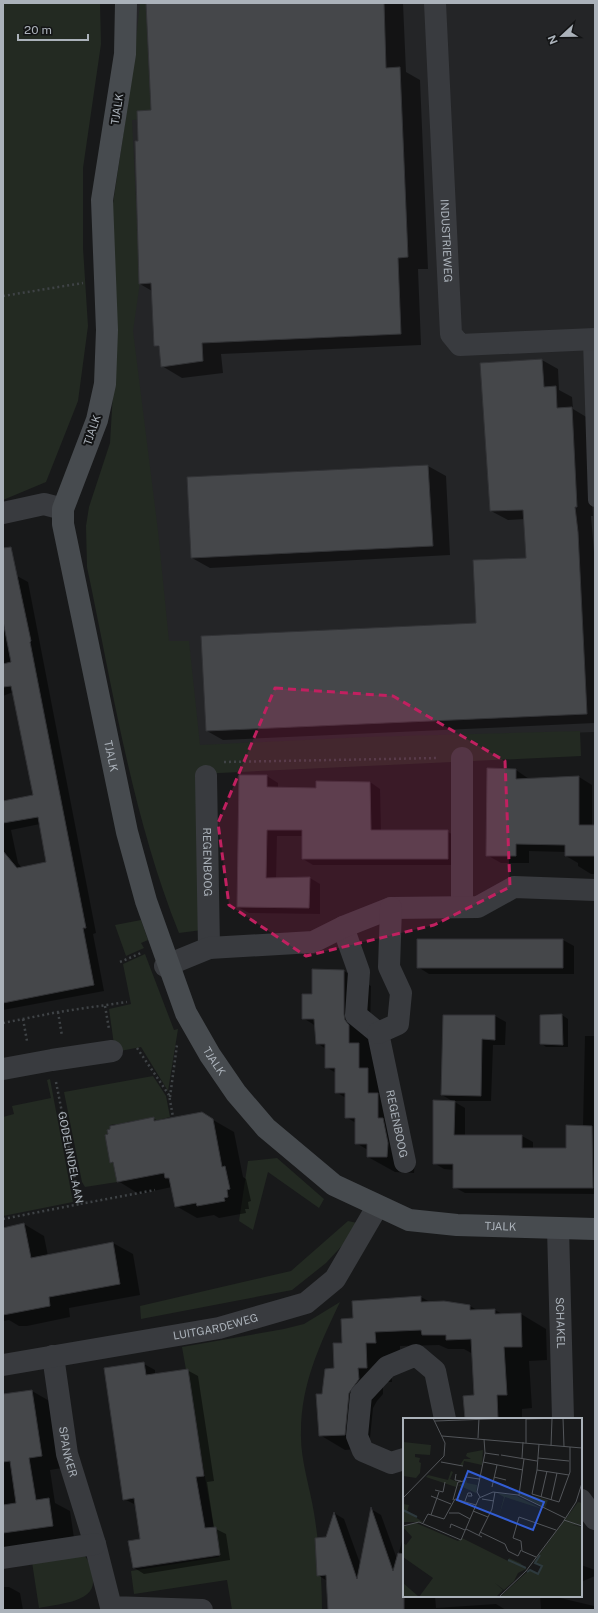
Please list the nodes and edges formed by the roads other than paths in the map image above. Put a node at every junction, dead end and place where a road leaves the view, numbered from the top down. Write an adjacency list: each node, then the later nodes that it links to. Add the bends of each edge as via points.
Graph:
1 (126, 3): 5 (street, TJALK, via 125,54 102,200 107,330 105,384 97,420)
2 (435, 3): 3 (street, INDUSTRIEWEG, via 451,334 460,346)
3 (592, 340): 4 (lane, INDUSTRIEWEG)
4 (595, 500)
5 (63, 509): 6 (street, via 44,504); 14 (street, TJALK, via 65,542 127,832)
6 (3, 512)
7 (462, 758): 10 (street)
8 (206, 776): 13 (street, REGENBOOG)
9 (595, 890): 10 (street, via 514,888 478,907)
10 (462, 907): 11 (street)
11 (391, 908): 12 (street); 15 (street, via 389,967 400,993 398,1024)
12 (343, 928): 13 (street, via 313,942); 15 (street, via 359,972 356,1015)
13 (209, 948): 14 (street)
14 (167, 965): 19 (street, TJALK, via 186,1013 210,1055 236,1093 266,1128 334,1185)
15 (378, 1033): 18 (street, REGENBOOG)
16 (112, 1051): 17 (street, via 58,1051)
17 (3, 1069)
18 (406, 1162)
19 (377, 1206): 20 (street, TJALK, via 409,1220 457,1225); 22 (street, LUITGARDEWEG, via 335,1279 306,1303 219,1328)
20 (558, 1228): 21 (street, TJALK); 25 (street, SCHAKEL)
21 (595, 1230)
22 (53, 1356): 23 (street, LUITGARDEWEG); 29 (street, SPANKER, via 68,1454)
23 (3, 1365)
24 (445, 1418): 26 (street, via 435,1371 416,1355 387,1367 361,1396 357,1436 363,1451 391,1462)
25 (564, 1418)
26 (403, 1459)
27 (582, 1501): 28 (street)
28 (595, 1519)
29 (96, 1544): 30 (street); 31 (street, SPANKER)
30 (3, 1558)
31 (105, 1608): 32 (street, SPANKER)
32 (202, 1610)

